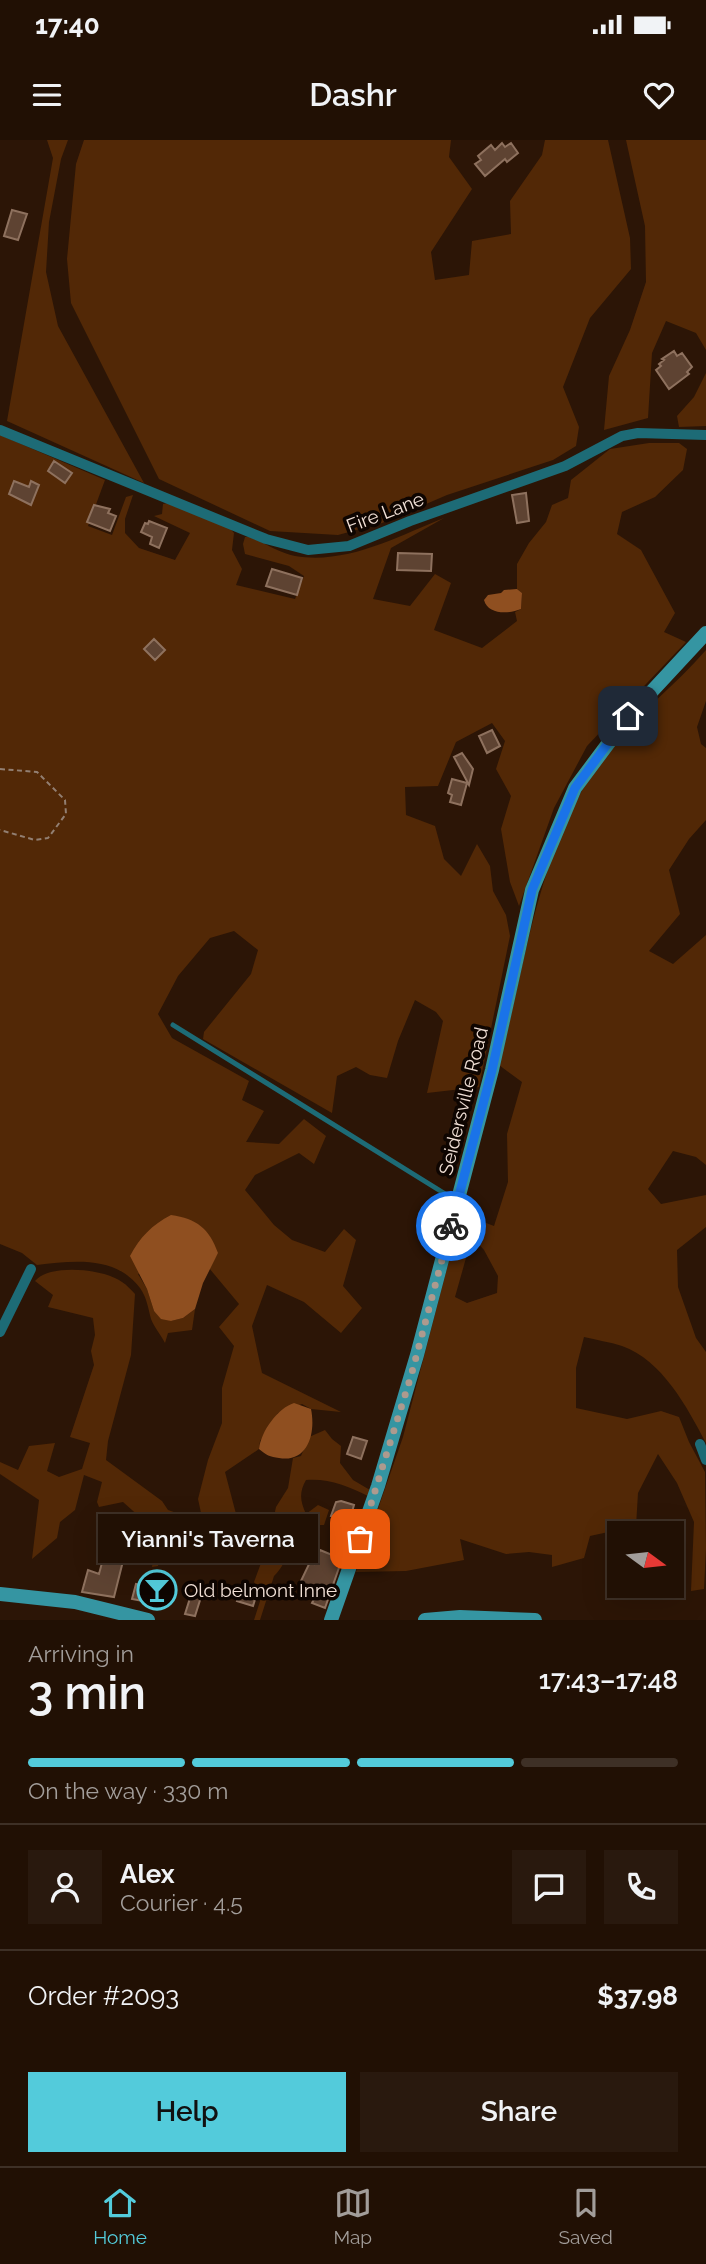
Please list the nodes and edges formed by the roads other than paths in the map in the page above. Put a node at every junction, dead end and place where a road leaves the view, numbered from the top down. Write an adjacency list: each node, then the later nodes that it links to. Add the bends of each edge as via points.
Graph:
1 (0, 430): 2 (street, Fire Lane, via 266,539 307,550 349,546 565,466 622,436)
2 (706, 435)
3 (706, 633): 5 (street, Seidersville Road, via 628,716 575,788 532,890)
4 (173, 1025): 5 (lane)
5 (458, 1202): 12 (street, Seidersville Road, via 393,1437)
6 (31, 1269): 7 (street)
7 (0, 1332)
8 (700, 1444): 9 (street)
9 (706, 1460)
10 (0, 1594): 11 (street, via 75,1602)
11 (148, 1620)
12 (331, 1620)
13 (425, 1620): 14 (street)
14 (536, 1620)

